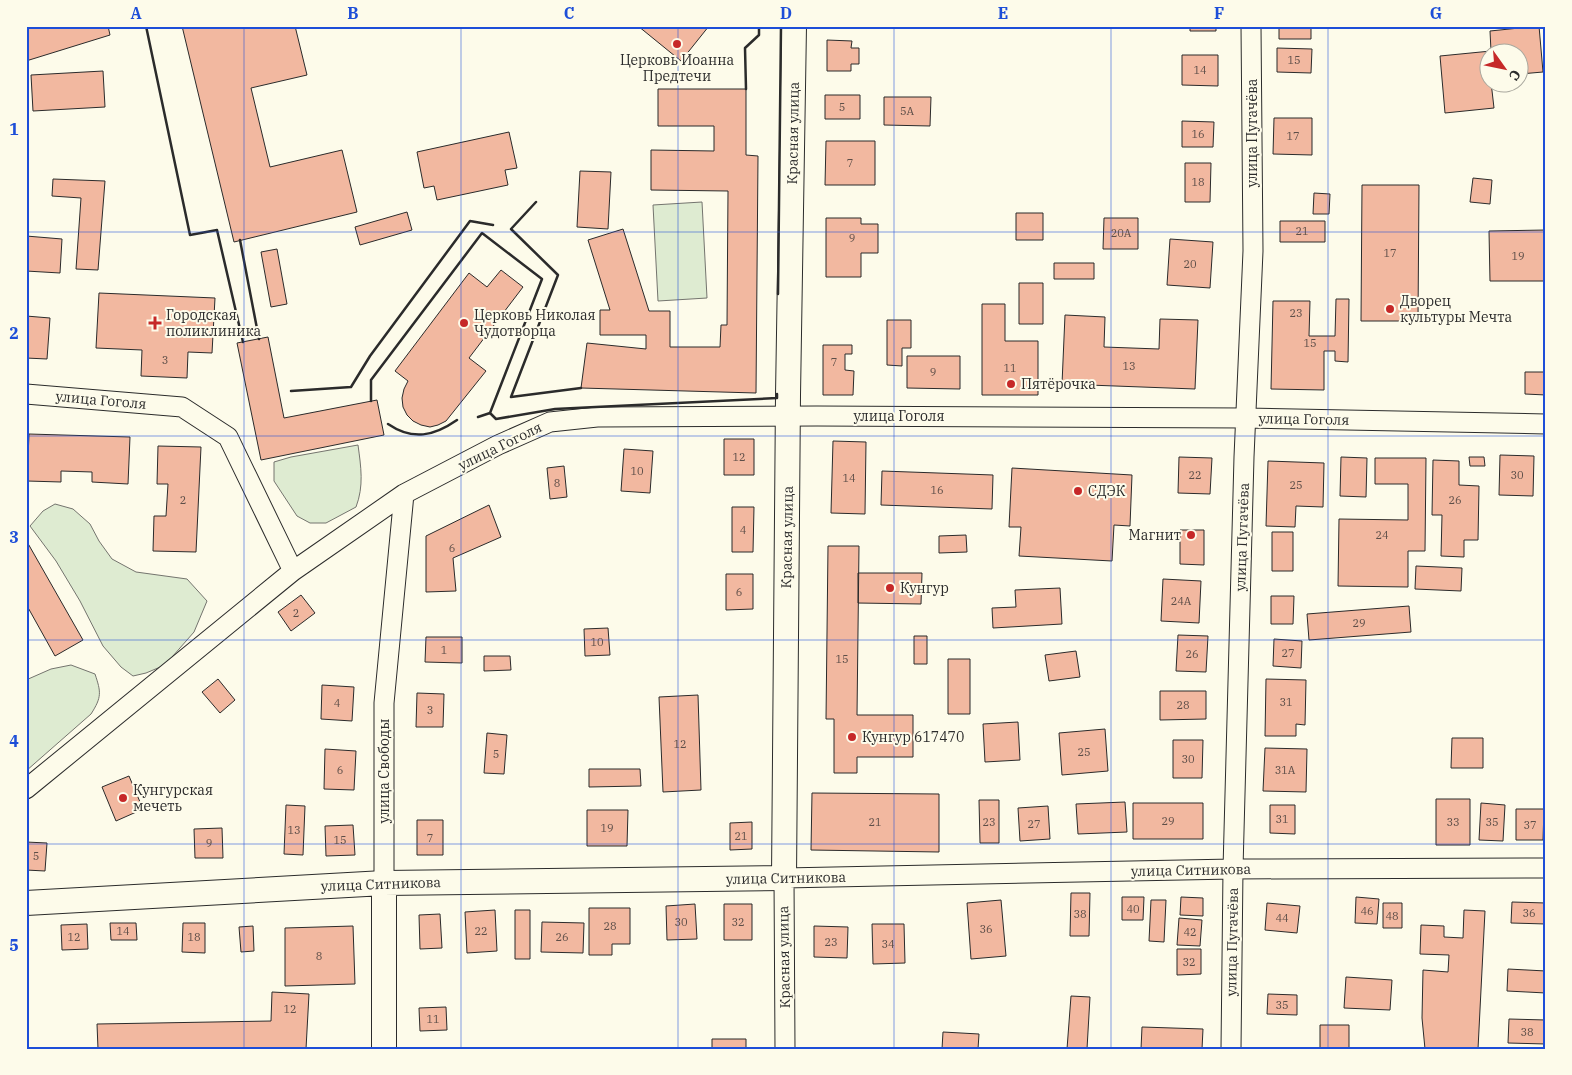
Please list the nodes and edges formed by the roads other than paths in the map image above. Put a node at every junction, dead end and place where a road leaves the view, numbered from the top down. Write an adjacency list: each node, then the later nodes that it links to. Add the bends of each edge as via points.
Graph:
1 (794, 26): 4 (main road, Красная улица)
2 (1251, 26): 5 (street, улица Пугачёва, via 1252,251)
3 (26, 394): 8 (street, улица Гоголя, via 182,406 228,437)
4 (788, 416): 5 (street, улица Гоголя); 7 (street, улица Гоголя, via 597,416 550,422); 12 (main road, Красная улица)
5 (1246, 418): 6 (street, улица Гоголя); 11 (street, улица Пугачёва)
6 (1546, 424)
7 (404, 494): 8 (street, улица Гоголя); 13 (street, улица Свободы, via 384,703)
8 (293, 571): 9 (street, улица Гоголя)
9 (26, 789)
10 (1546, 868): 11 (street, улица Ситникова)
11 (1234, 869): 12 (street, улица Ситникова); 17 (street, улица Пугачёва)
12 (784, 878): 13 (main road, улица Ситникова); 16 (street, Красная улица)
13 (384, 883): 14 (main road, улица Ситникова); 15 (main road, улица Свободы)
14 (26, 903)
15 (384, 1049)
16 (785, 1049)
17 (1231, 1049)

